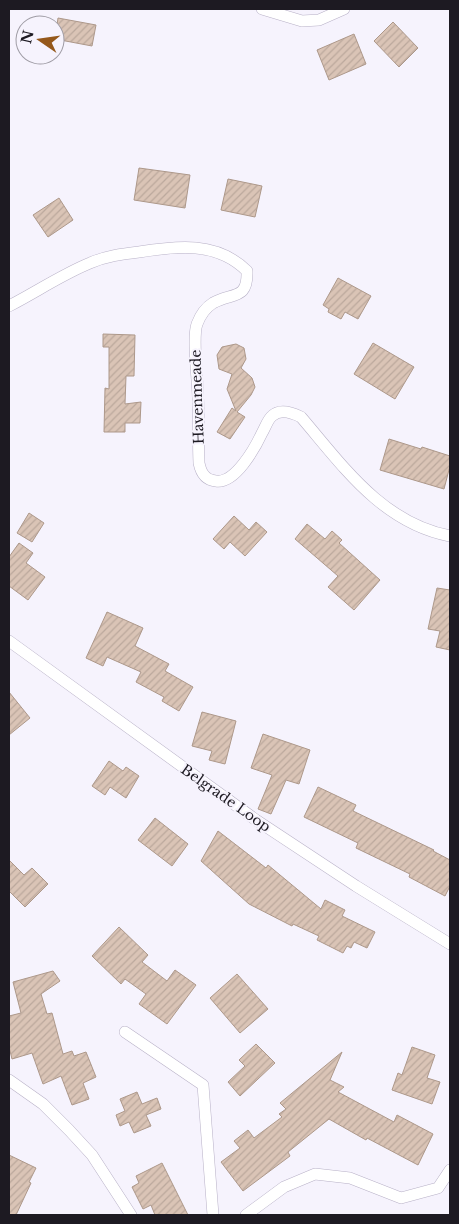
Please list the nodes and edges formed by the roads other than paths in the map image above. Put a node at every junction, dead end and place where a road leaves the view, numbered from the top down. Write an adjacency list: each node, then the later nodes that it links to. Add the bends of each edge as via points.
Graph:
1 (262, 9): 3 (street)
2 (344, 9): 3 (street, via 319,20 302,21)
3 (283, 11)
4 (9, 306): 5 (street, Havenmeade, via 89,263 107,257 182,246 223,253 247,270 247,282 244,290 235,296 211,304 196,327 201,472 209,480 222,482 229,478 245,463 271,416 291,412 301,417 356,481 376,499 406,521)
5 (450, 536)
6 (9, 641): 7 (street, Belgrade Loop, via 256,820)
7 (450, 944)
8 (124, 1032): 12 (street, via 203,1085)
9 (9, 1080): 11 (street, via 43,1104 75,1136 92,1155)
10 (450, 1170): 13 (street, via 438,1188 402,1198 350,1178 315,1174 284,1187)
11 (131, 1215)
12 (213, 1215)
13 (246, 1215)

